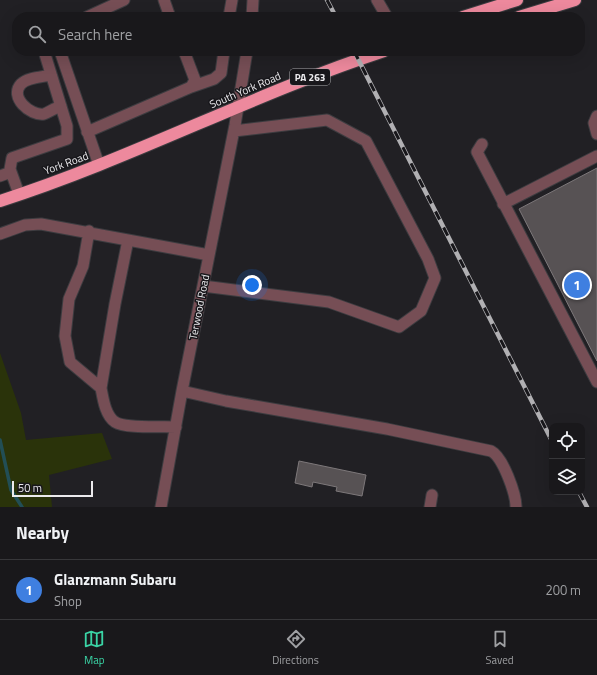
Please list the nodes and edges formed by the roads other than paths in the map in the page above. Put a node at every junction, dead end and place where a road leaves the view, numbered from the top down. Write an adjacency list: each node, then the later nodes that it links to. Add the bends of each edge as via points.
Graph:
1 (124, 0): 8 (street)
2 (164, 0): 9 (street)
3 (232, 0): 10 (street)
4 (253, 0): 11 (street)
5 (517, 0): 13 (highway)
6 (575, 0): 14 (highway)
7 (379, 1): 12 (street)
8 (98, 12)
9 (168, 12)
10 (230, 12)
11 (252, 12)
12 (384, 12)
13 (479, 12)
14 (535, 12)
15 (45, 56): 21 (street)
16 (62, 56): 27 (street)
17 (186, 56): 22 (street, via 195,80)
18 (223, 56): 22 (street, via 221,73 214,79)
19 (246, 56): 24 (street, Terwood Road)
20 (369, 56): 24 (highway, South York Road / PA 263)
21 (51, 75): 23 (street); 23 (street, via 22,83 18,90 19,98 32,113 43,114)
22 (191, 87): 27 (street)
23 (61, 106): 33 (street, via 67,126 67,139 12,158)
24 (238, 107): 26 (street, Terwood Road); 30 (highway, South York Road / PA 263)
25 (597, 116): 28 (street, via 594,123)
26 (234, 131): 41 (street, Terwood Road); 42 (street, via 327,120 366,141 428,259 435,278 421,312 399,327 329,302)
27 (87, 132): 32 (street)
28 (597, 134)
29 (482, 144): 37 (street, via 477,152)
30 (141, 148): 32 (highway, York Road / PA 263)
31 (597, 156): 37 (street)
32 (99, 165): 35 (highway, York Road / PA 263)
33 (12, 172): 34 (street); 35 (street)
34 (0, 176)
35 (19, 194): 36 (highway, York Road / PA 263)
36 (0, 201)
37 (503, 204): 43 (street)
38 (89, 231): 39 (street, via 41,224 25,225); 40 (street); 44 (street, via 83,266 69,299 65,336 70,362)
39 (0, 234)
40 (128, 240): 41 (street); 44 (street)
41 (209, 255): 42 (street, Terwood Road)
42 (203, 286): 45 (street, Terwood Road)
43 (597, 382)
44 (101, 388): 46 (street, via 109,415 115,422 126,425)
45 (182, 391): 46 (street, Terwood Road); 50 (street, via 491,451 502,463 514,494)
46 (176, 426): 48 (street, Terwood Road)
47 (432, 495): 49 (street)
48 (161, 507)
49 (430, 507)
50 (516, 507)

